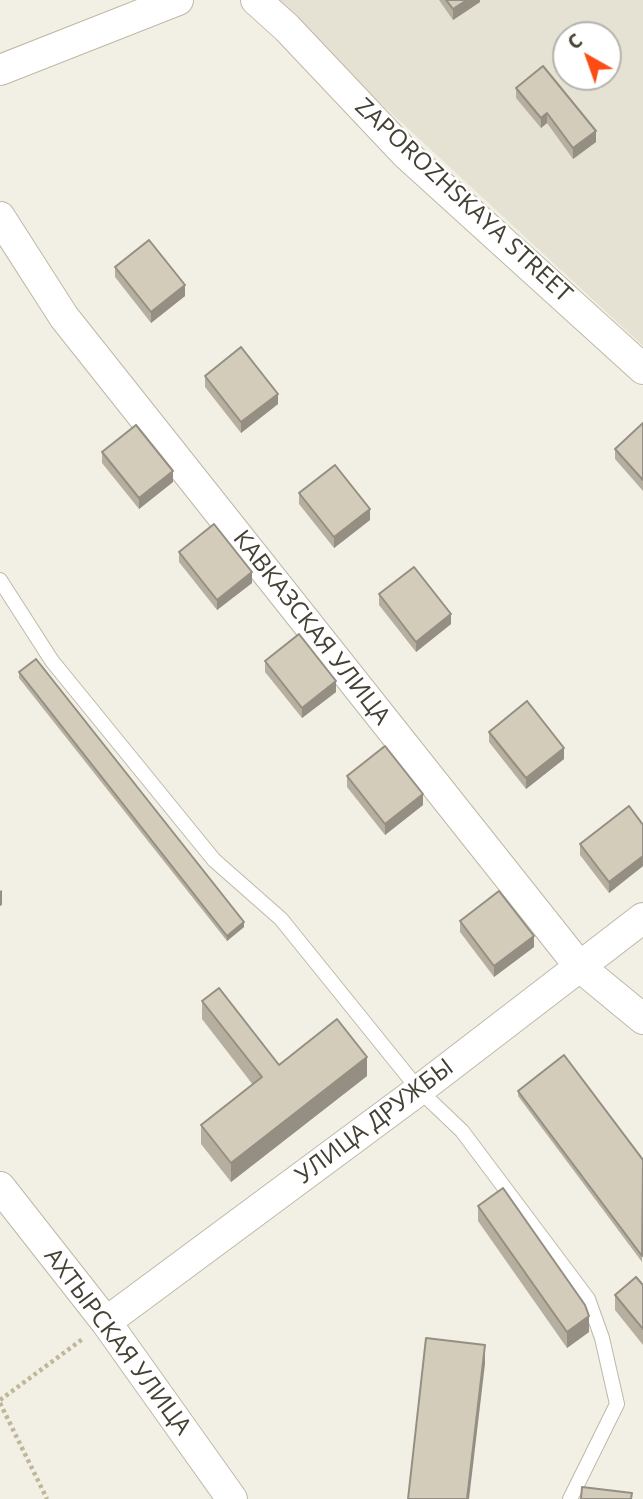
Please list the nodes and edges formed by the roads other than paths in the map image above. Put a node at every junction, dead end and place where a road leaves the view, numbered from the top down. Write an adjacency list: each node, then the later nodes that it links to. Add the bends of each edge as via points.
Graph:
1 (178, 0): 3 (street)
2 (256, 0): 5 (street, ZAPOROZHSKAYA STREET, via 407,155)
3 (0, 70)
4 (0, 217): 8 (street, КАВКАЗСКАЯ УЛИЦА, via 64,317)
5 (643, 369)
6 (0, 580): 10 (lane, via 52,661 214,860 281,919)
7 (643, 918): 8 (street, УЛИЦА ДРУЖБЫ)
8 (580, 967): 9 (street, КАВКАЗСКАЯ УЛИЦА); 10 (street, УЛИЦА ДРУЖБЫ)
9 (643, 1019)
10 (419, 1090): 12 (street, УЛИЦА ДРУЖБЫ); 14 (lane, via 462,1131 588,1299 617,1404)
11 (0, 1187): 12 (street, АХТЫРСКАЯ УЛИЦА)
12 (106, 1322): 13 (street, АХТЫРСКАЯ УЛИЦА)
13 (232, 1499)
14 (570, 1499)

